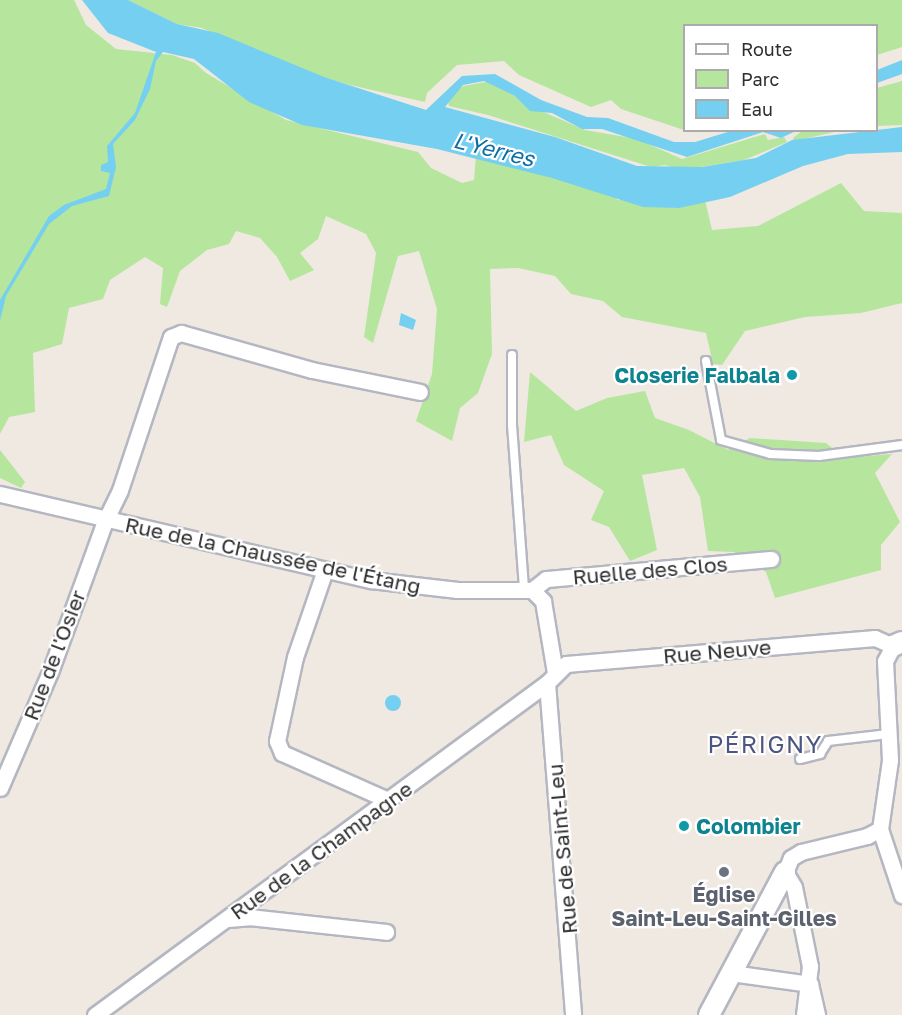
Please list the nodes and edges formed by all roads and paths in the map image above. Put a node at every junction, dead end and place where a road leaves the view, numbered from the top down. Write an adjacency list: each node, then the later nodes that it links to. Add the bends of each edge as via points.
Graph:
1 (512, 355): 9 (lane, via 512,425)
2 (706, 361): 4 (lane, via 721,440 770,454 819,456)
3 (420, 392): 6 (street, Rue de l'Osier, via 312,370 181,333 171,337 120,490)
4 (902, 445)
5 (0, 494): 6 (street, Rue de la Chaussée de l'Étang)
6 (105, 521): 8 (street, Rue de la Chaussée de l'Étang, via 208,540); 13 (street, Rue de l'Osier, via 50,672)
7 (771, 559): 9 (street, Ruelle des Clos, via 546,579)
8 (325, 570): 9 (street, Rue de la Chaussée de l'Étang, via 418,586); 17 (street, via 295,657 277,741 282,753)
9 (528, 590): 11 (street, via 543,601)
10 (897, 644): 11 (street, Rue Neuve, via 875,638 566,664); 12 (street, via 885,661)
11 (551, 678): 17 (street, Rue de la Champagne); 27 (street, Rue de Saint-Leu)
12 (889, 734): 14 (lane, via 828,741 820,754); 15 (street)
13 (6, 759): 16 (street, Rue de l'Osier)
14 (800, 759)
15 (896, 759): 18 (street)
16 (0, 788)
17 (388, 800): 22 (street, Rue de la Champagne)
18 (880, 829): 19 (street); 20 (street, via 867,836 801,852 791,858)
19 (897, 862): 21 (street)
20 (785, 872): 24 (street); 25 (street, via 794,887 810,966)
21 (902, 895)
22 (227, 919): 23 (street, via 249,917); 26 (street, Rue de la Champagne)
23 (386, 932)
24 (731, 973): 25 (street); 28 (street)
25 (807, 984): 29 (street); 30 (street)
26 (95, 1015)
27 (573, 1015)
28 (709, 1015)
29 (804, 1015)
30 (817, 1015)

